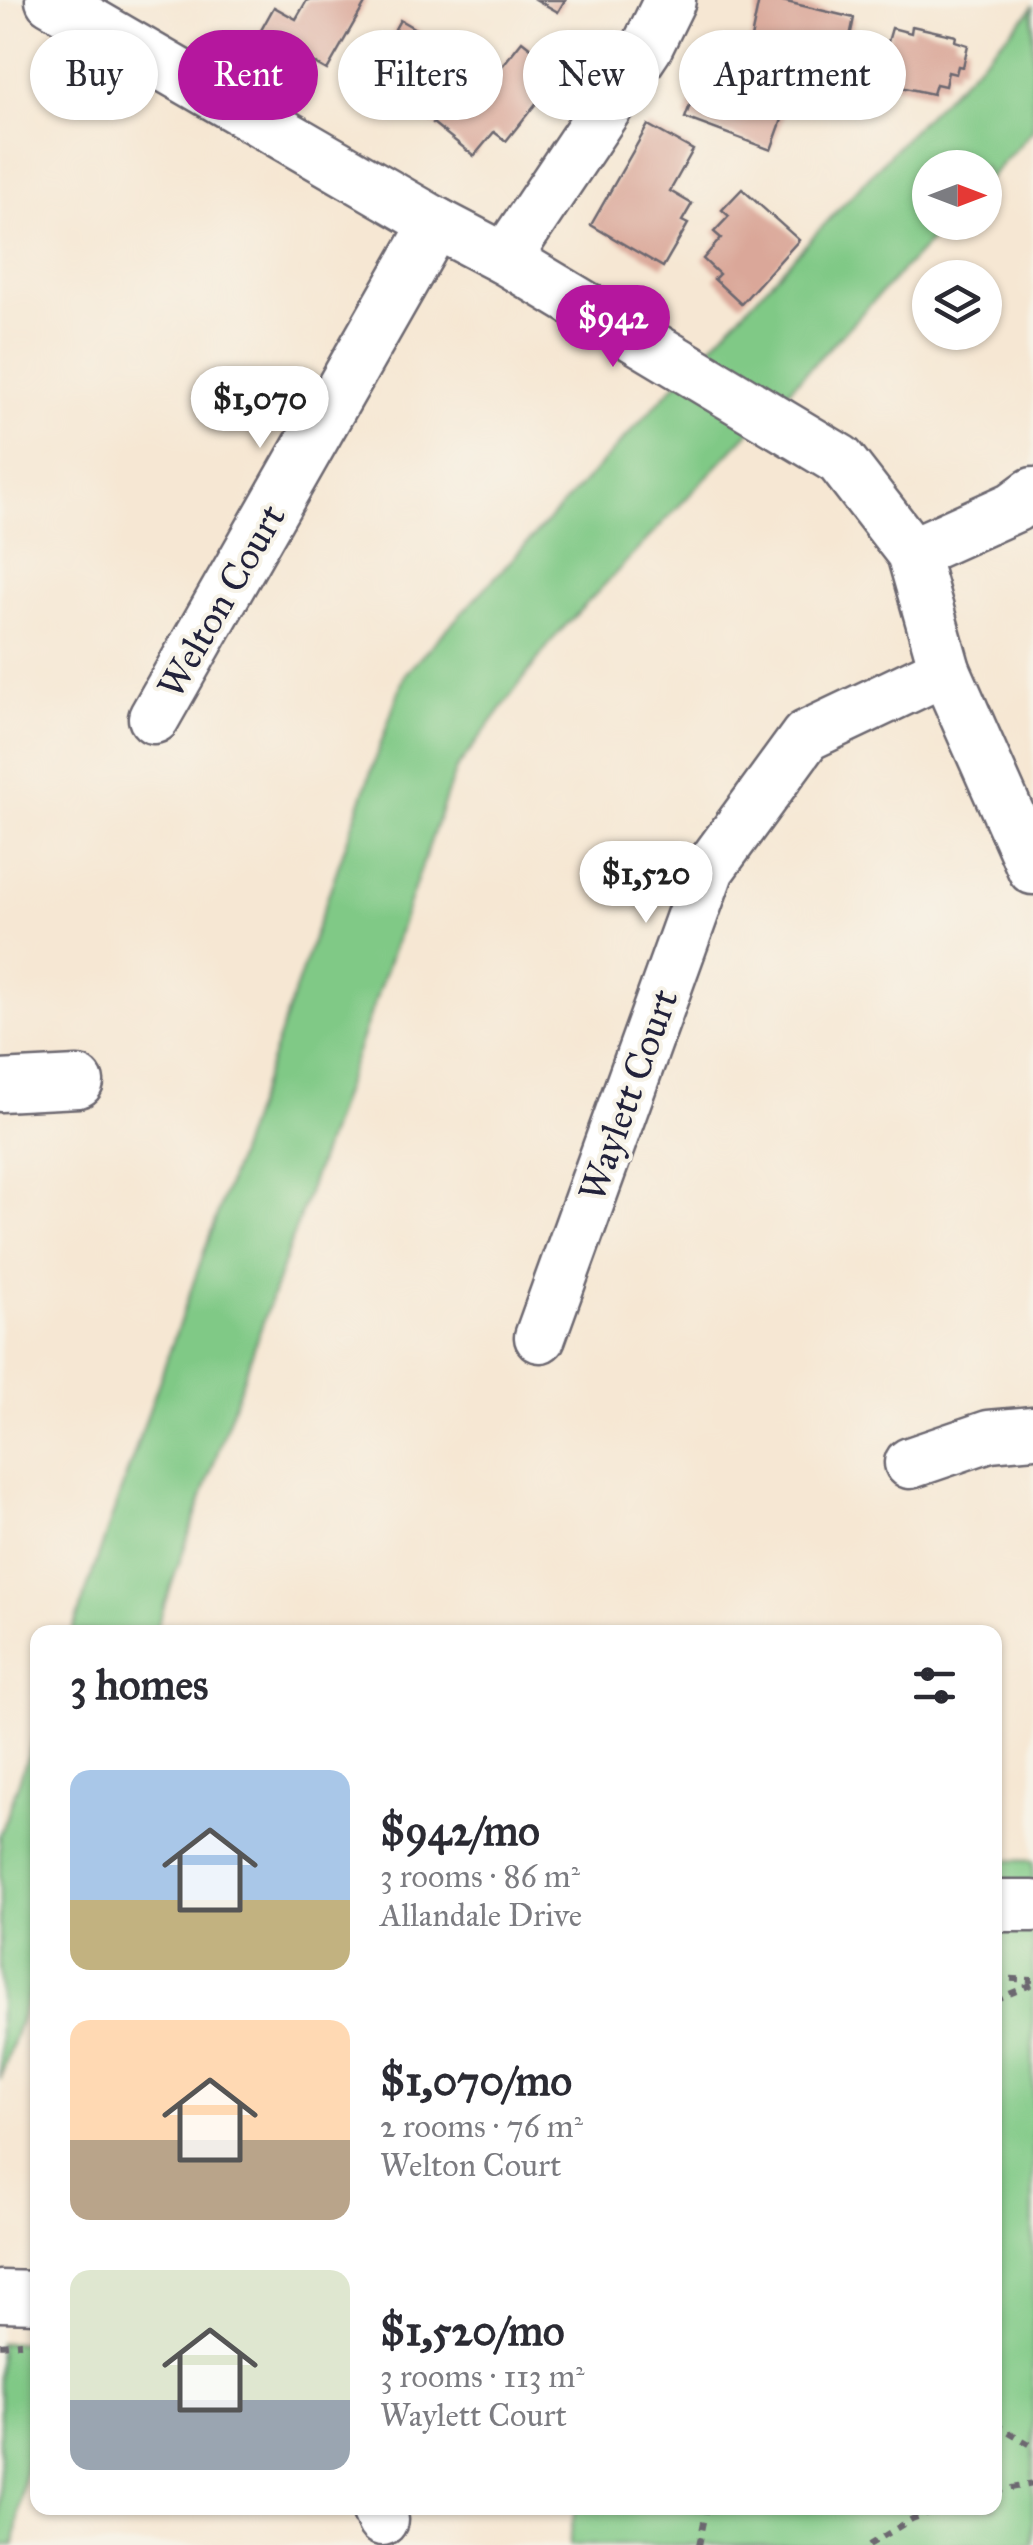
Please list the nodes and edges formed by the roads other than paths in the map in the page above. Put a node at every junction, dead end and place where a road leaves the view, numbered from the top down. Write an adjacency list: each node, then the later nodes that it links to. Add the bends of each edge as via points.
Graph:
1 (51, 0): 3 (street)
2 (670, 0): 4 (street, via 647,47)
3 (436, 223): 4 (street); 8 (street, Welton Court)
4 (505, 259): 6 (street, via 840,460)
5 (1033, 493): 6 (street)
6 (912, 552): 7 (street)
7 (944, 670): 9 (street); 12 (street, Waylett Court, via 806,736 710,869)
8 (154, 718)
9 (1033, 869)
10 (78, 1082): 11 (street)
11 (0, 1086)
12 (540, 1338)
13 (1033, 1432): 14 (street, via 989,1436)
14 (910, 1463)
15 (1002, 1906): 16 (street)
16 (1033, 1906)
17 (0, 2296): 18 (street)
18 (30, 2297)

